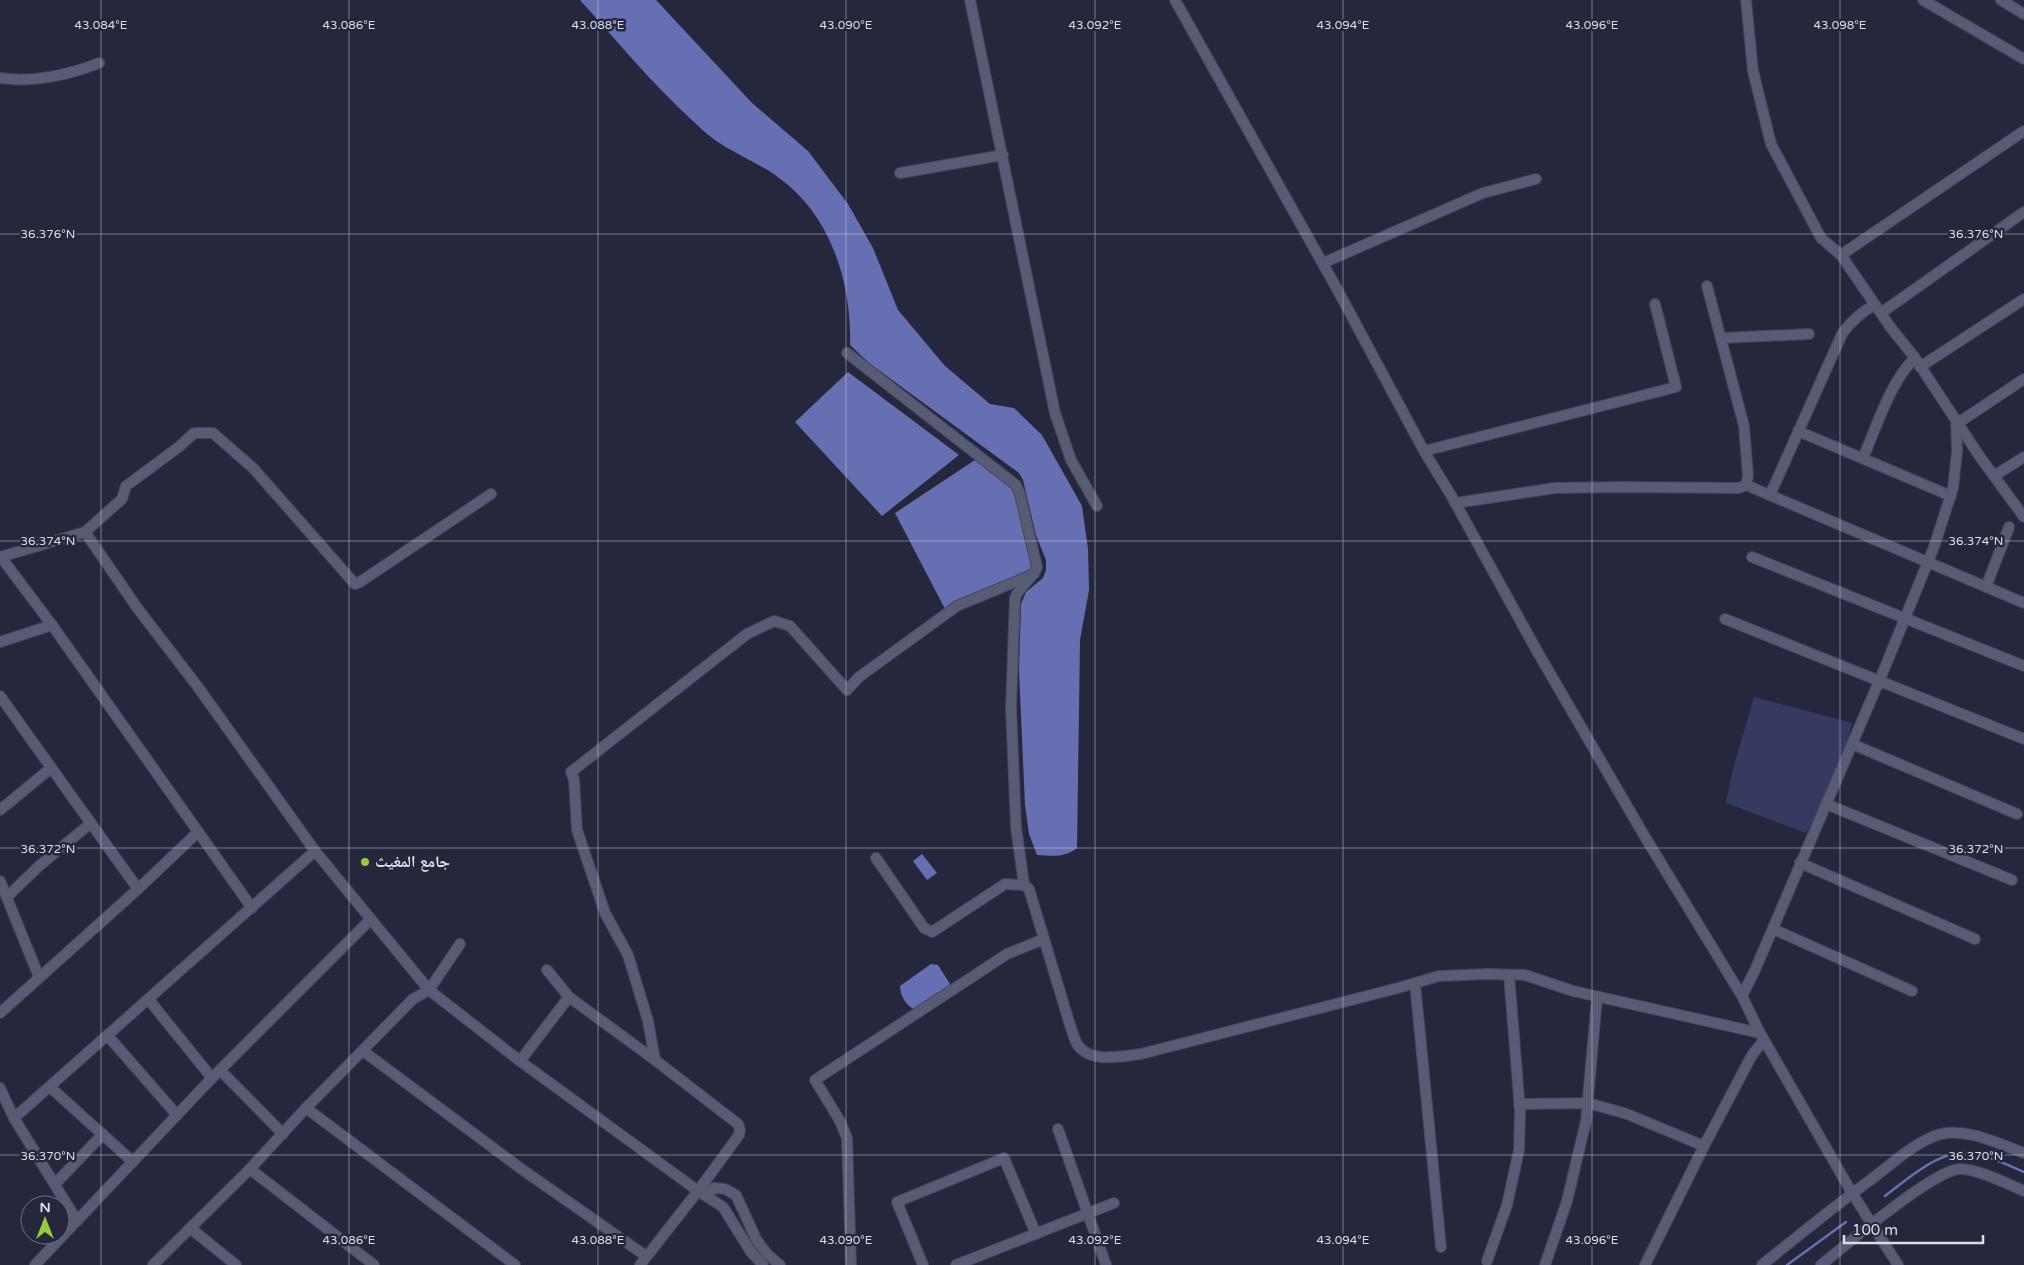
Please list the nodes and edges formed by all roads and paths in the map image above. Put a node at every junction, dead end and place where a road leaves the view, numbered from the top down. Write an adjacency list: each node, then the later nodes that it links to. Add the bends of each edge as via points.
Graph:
1 (970, 0): 11 (street)
2 (1176, 0): 16 (street)
3 (1746, 0): 15 (street, via 1753,71 1771,144 1821,238)
4 (1923, 0): 7 (street)
5 (2001, 0): 6 (street)
6 (2024, 14)
7 (2024, 59)
8 (99, 63): 9 (street, via 43,77)
9 (0, 78)
10 (2024, 131): 15 (street)
11 (1003, 155): 12 (street); 37 (street, via 1055,413 1071,460)
12 (900, 173)
13 (1536, 179): 16 (street, via 1484,193)
14 (2024, 212): 20 (street)
15 (1841, 255): 20 (street)
16 (1323, 263): 28 (street)
17 (1707, 286): 22 (street)
18 (2024, 299): 24 (street)
19 (1655, 304): 28 (street, via 1676,387)
20 (1877, 309): 24 (street); 27 (street, via 1861,312 1849,323)
21 (1810, 334): 22 (street)
22 (1722, 338): 32 (street, via 1744,426)
23 (847, 353): 44 (street, via 1016,485 1038,566)
24 (1917, 362): 26 (street); 30 (street, via 1906,366 1896,381)
25 (2024, 379): 26 (street)
26 (1957, 421): 31 (street); 35 (street)
27 (1798, 431): 30 (street); 34 (street)
28 (1424, 451): 36 (street)
29 (2024, 457): 31 (street)
30 (1862, 458): 35 (street)
31 (1994, 476): 38 (street)
32 (1746, 485): 34 (street); 36 (street, via 1739,488 1555,488)
33 (491, 494): 40 (street, via 355,584 253,468 213,433 194,433 126,486 122,499)
34 (1770, 495): 43 (street)
35 (1951, 496): 43 (street)
36 (1455, 503): 82 (street, via 1645,837)
37 (1097, 506)
38 (2024, 517)
39 (2009, 528): 45 (street)
40 (85, 532): 41 (street); 62 (street)
41 (0, 557): 49 (street)
42 (1752, 557): 47 (street)
43 (1928, 562): 45 (street); 47 (street)
44 (1034, 574): 67 (street, via 1015,598 1011,707 1016,827); 90 (street, via 957,606 859,677 847,690 790,626 774,621 747,634 571,772 577,830 605,913 628,955 648,1021)
45 (1986, 587): 46 (street)
46 (2024, 603)
47 (1905, 618): 51 (street); 52 (street)
48 (1725, 619): 52 (street)
49 (52, 625): 50 (street); 61 (street)
50 (0, 642)
51 (2024, 666)
52 (1879, 681): 54 (street); 55 (street)
53 (0, 696): 56 (street)
54 (2024, 739)
55 (1852, 744): 57 (street); 59 (street)
56 (52, 768): 58 (street); 60 (street)
57 (1826, 804): 64 (street); 65 (street)
58 (0, 810)
59 (2017, 814)
60 (91, 823): 68 (street); 69 (street)
61 (198, 832): 68 (street); 70 (street)
62 (316, 851): 70 (street); 71 (street)
63 (876, 858): 67 (street, via 924,928 932,932 1005,884)
64 (1800, 864): 72 (street); 74 (street)
65 (2012, 880)
66 (0, 881): 69 (street)
67 (1024, 885): 73 (street, via 1029,889)
68 (138, 889): 78 (street)
69 (7, 897): 78 (street)
70 (252, 908): 85 (street)
71 (370, 920): 80 (street); 92 (street)
72 (1773, 929): 81 (street); 82 (street)
73 (1044, 939): 79 (street, via 1077,1045 1104,1058 1141,1054); 128 (street, via 1007,954 815,1080 847,1138)
74 (1975, 939)
75 (460, 944): 80 (street)
76 (547, 970): 83 (street)
77 (1509, 975): 79 (street, via 1439,976); 84 (street, via 1526,976); 97 (street)
78 (39, 977): 86 (street)
79 (1415, 982): 118 (street)
80 (428, 990): 89 (street, via 414,999); 91 (street)
81 (1912, 991)
82 (1742, 996): 88 (street)
83 (569, 997): 90 (street); 91 (street)
84 (1597, 997): 88 (street); 96 (street)
85 (149, 1000): 87 (street); 93 (street)
86 (0, 1013)
87 (108, 1036): 94 (street); 99 (street)
88 (1762, 1037): 104 (street); 110 (street)
89 (362, 1051): 98 (street); 119 (street)
90 (655, 1060): 111 (street, via 738,1124 739,1135)
91 (520, 1061): 111 (street)
92 (220, 1070): 93 (street); 103 (street)
93 (212, 1078): 99 (street)
94 (50, 1086): 100 (street); 102 (street)
95 (0, 1088): 100 (street)
96 (1588, 1103): 97 (street); 104 (street, via 1627,1114); 132 (street, via 1567,1201)
97 (1519, 1104): 120 (street, via 1519,1150 1507,1205)
98 (306, 1108): 103 (street); 125 (street)
99 (178, 1115): 106 (street)
100 (14, 1118): 108 (street)
101 (1058, 1129): 113 (street)
102 (103, 1134): 106 (street); 108 (street)
103 (283, 1134): 107 (street)
104 (1704, 1146): 133 (street)
105 (2024, 1153): 110 (street, via 1982,1137 1945,1133 1925,1140)
106 (134, 1162): 114 (street)
107 (250, 1169): 116 (street); 124 (street)
108 (55, 1184): 114 (street)
109 (2024, 1191): 115 (street, via 1984,1174 1959,1169 1942,1175)
110 (1852, 1193): 115 (street); 134 (street)
111 (702, 1194): 119 (street); 126 (street, via 723,1207); 127 (street, via 714,1188 736,1195 756,1239)
112 (1114, 1203): 113 (street)
113 (1088, 1214): 117 (street); 131 (street)
114 (78, 1221): 121 (street)
115 (1871, 1224): 135 (street); 136 (street)
116 (190, 1228): 122 (street); 123 (street)
117 (1036, 1234): 129 (street, via 1004,1158 897,1202); 130 (street)
118 (1441, 1247)
119 (643, 1261)
120 (1487, 1261)
121 (35, 1265)
122 (153, 1265)
123 (236, 1265)
124 (374, 1265)
125 (515, 1265)
126 (763, 1265)
127 (780, 1265)
128 (851, 1265)
129 (923, 1265)
130 (956, 1265)
131 (1106, 1265)
132 (1545, 1265)
133 (1645, 1265)
134 (1762, 1265)
135 (1821, 1265)
136 (1898, 1265)

